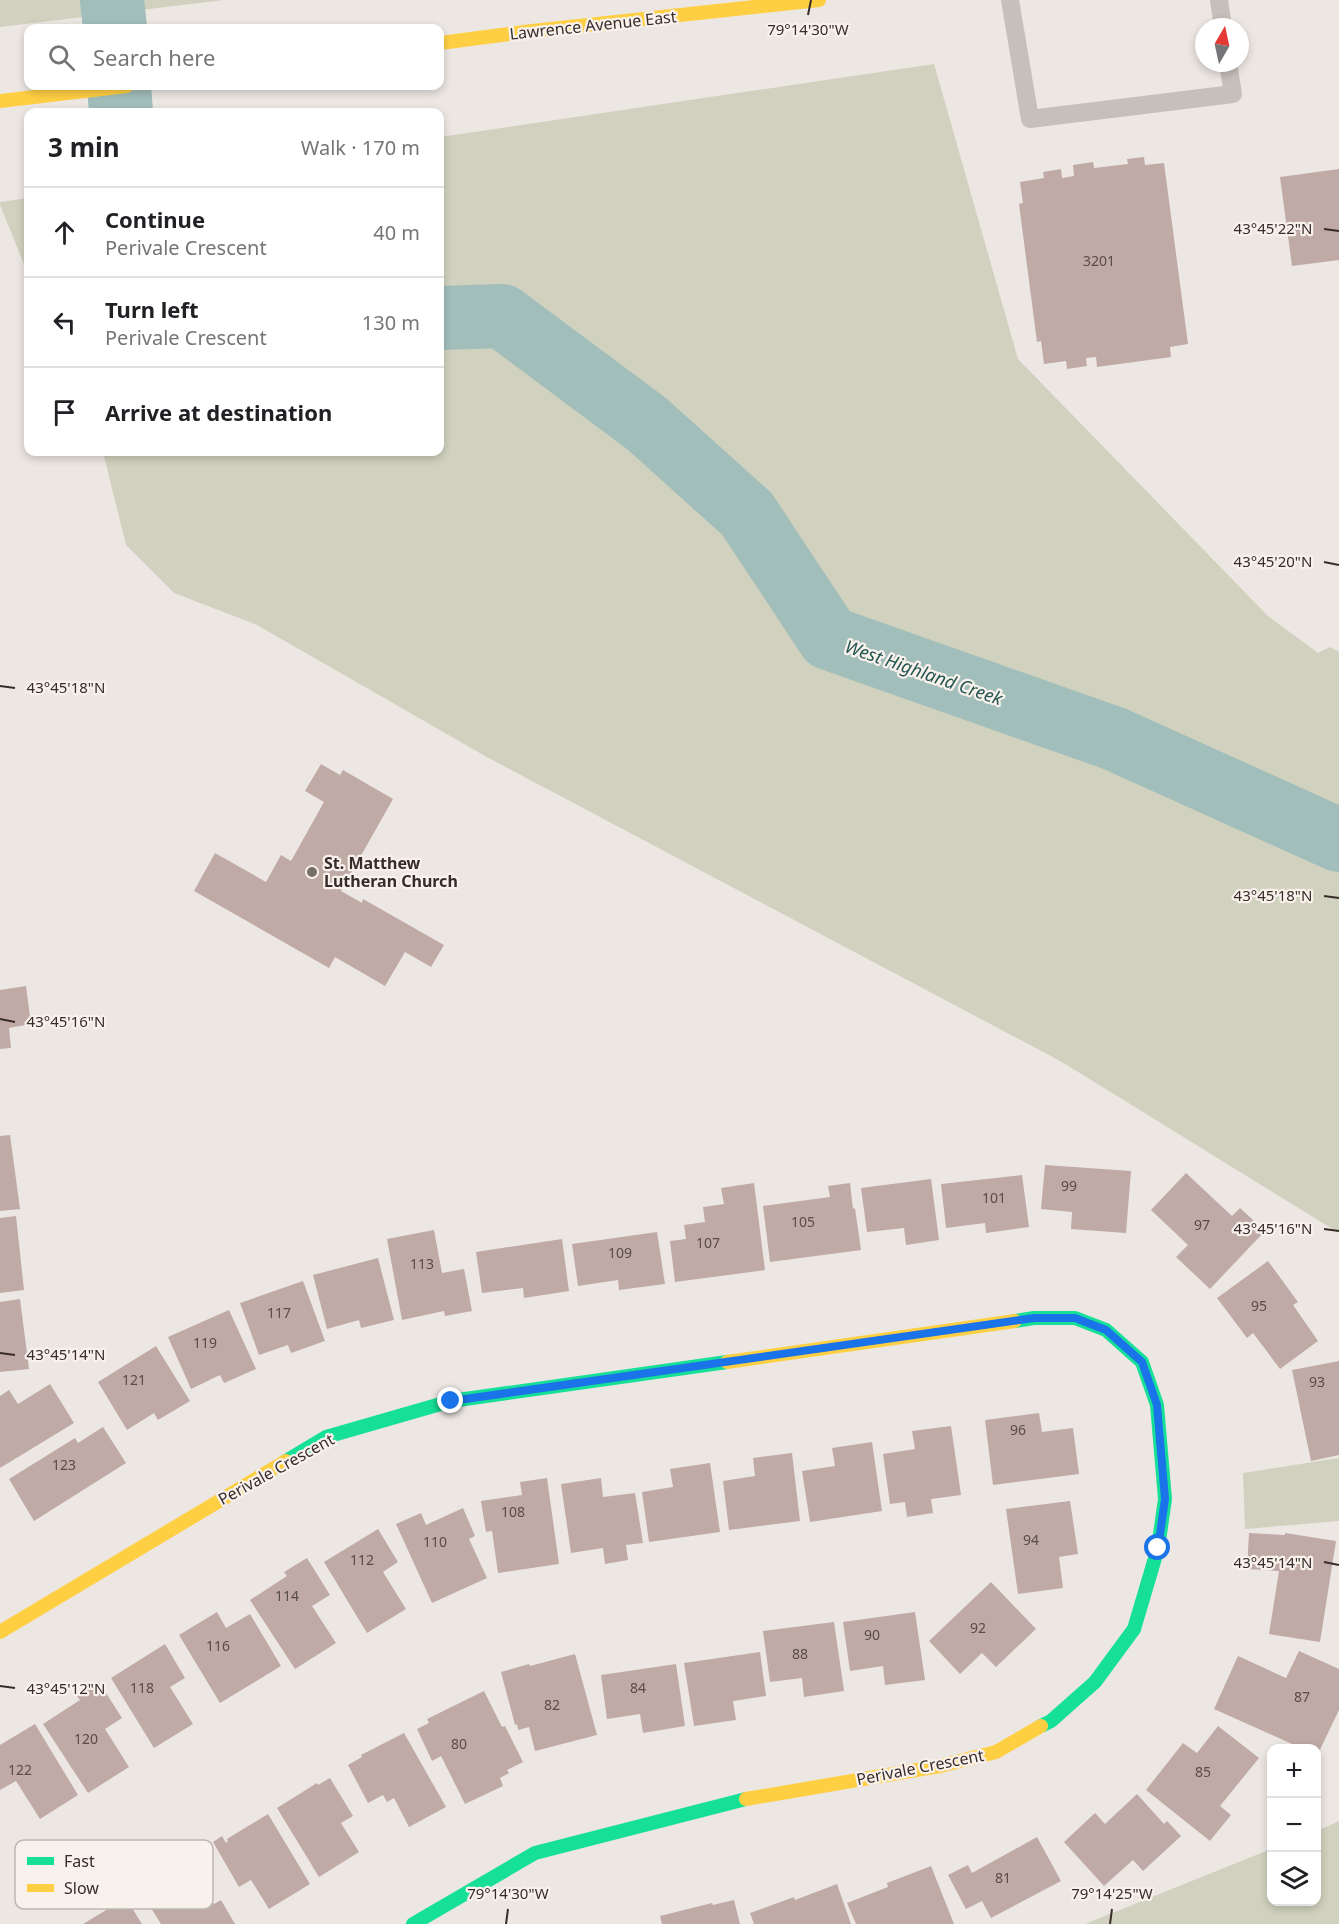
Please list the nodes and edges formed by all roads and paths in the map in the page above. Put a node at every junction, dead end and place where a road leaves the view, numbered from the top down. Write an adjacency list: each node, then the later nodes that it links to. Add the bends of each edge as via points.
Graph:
1 (813, 0): 4 (street, Lawrence Avenue East)
2 (1010, 0): 7 (lane, via 1030,119 1233,94)
3 (1219, 0): 5 (lane)
4 (658, 9): 6 (street, Lawrence Avenue East)
5 (1222, 18)
6 (444, 42)
7 (1229, 72)
8 (93, 90): 9 (street)
9 (0, 101)
10 (0, 1632): 11 (street, Perivale Crescent, via 326,1437 451,1401 1034,1318 1075,1318 1106,1330 1142,1362 1157,1405 1165,1499 1158,1548 1134,1629 1095,1682 1051,1721 996,1752 940,1766 743,1798 535,1852)
11 (413, 1924)

